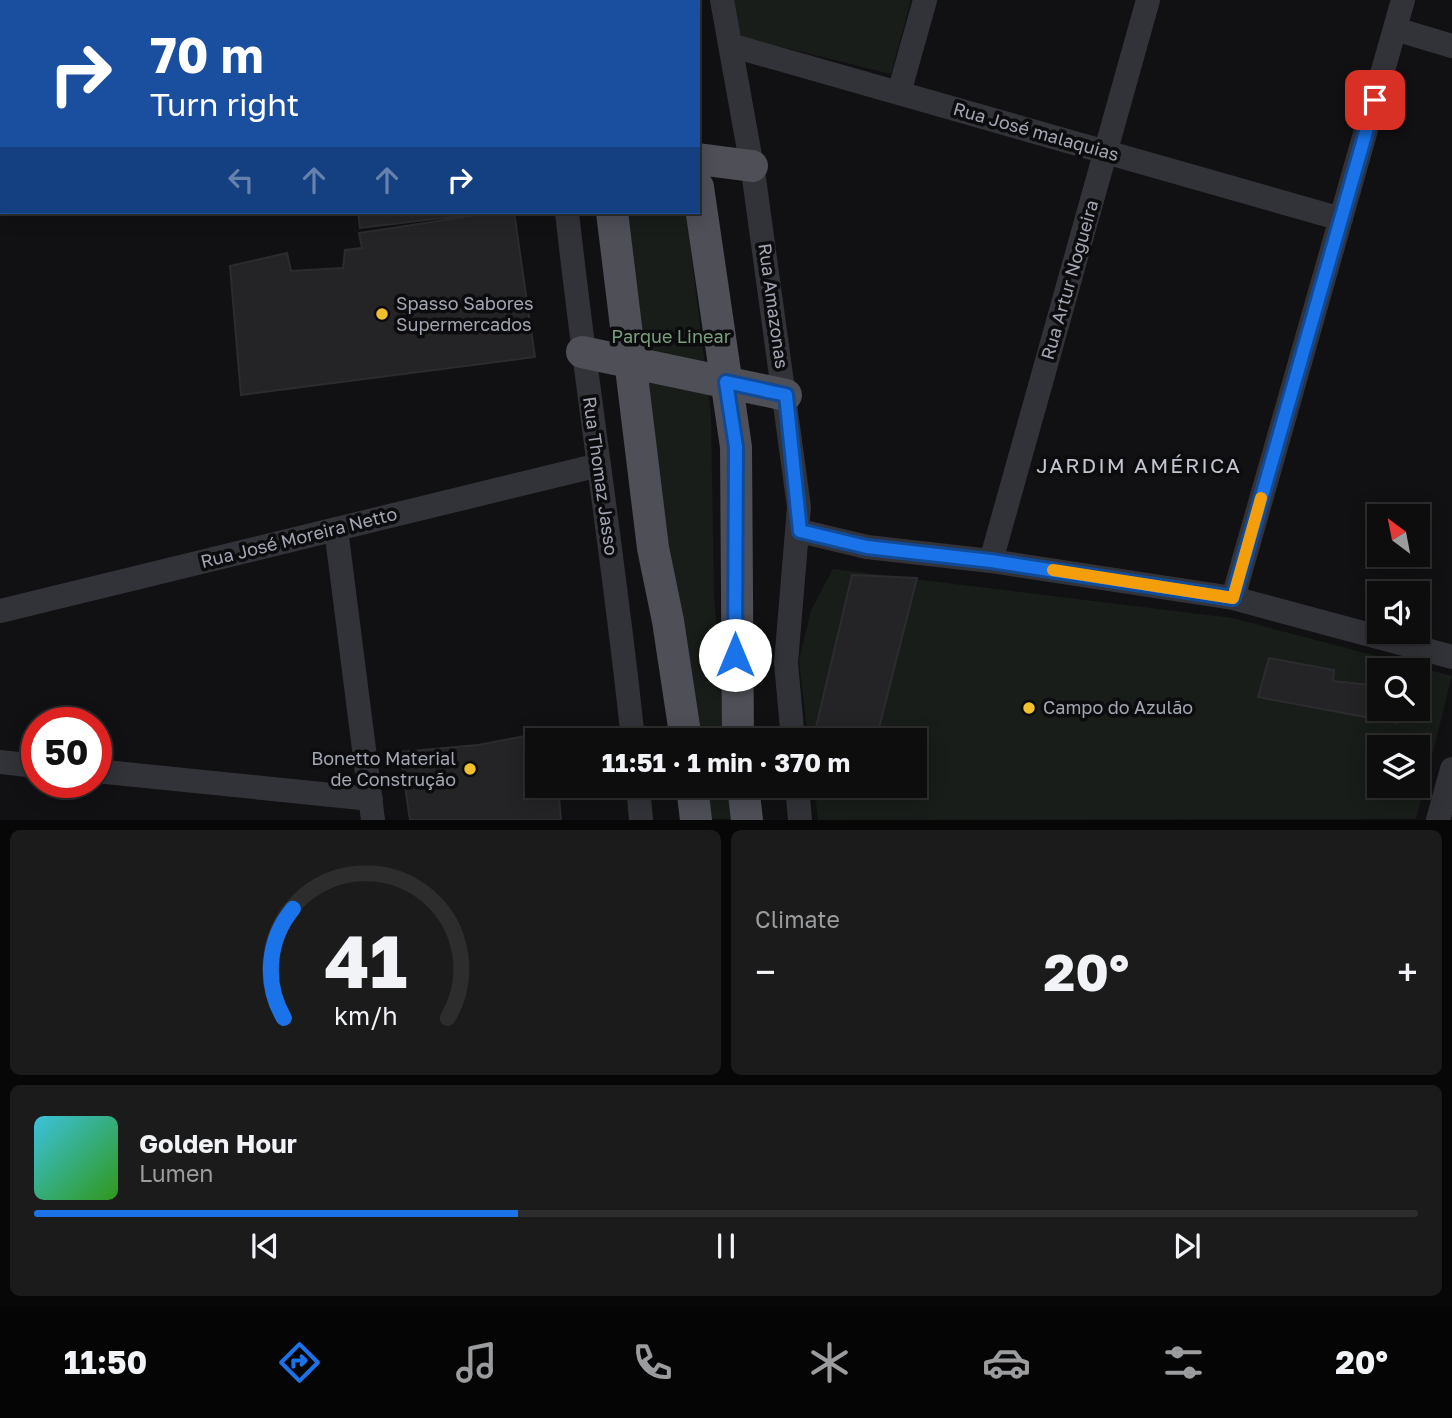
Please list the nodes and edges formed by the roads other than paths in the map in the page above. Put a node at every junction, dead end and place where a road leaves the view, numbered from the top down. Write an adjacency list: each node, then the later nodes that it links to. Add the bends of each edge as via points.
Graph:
1 (722, 0): 6 (street, Rua Amazonas)
2 (925, 0): 8 (street)
3 (1148, 0): 9 (street, Rua Artur Nogueira)
4 (1403, 0): 5 (street)
5 (1395, 29): 7 (street); 15 (street)
6 (730, 45): 8 (street, Rua José malaquias); 11 (street, Rua Amazonas)
7 (1452, 46)
8 (899, 93): 9 (street, Rua José malaquias)
9 (1106, 152): 15 (street, Rua José malaquias); 23 (street, Rua Artur Nogueira)
10 (700, 159): 11 (main road)
11 (752, 166): 19 (street, Rua Amazonas)
12 (700, 201): 18 (main road)
13 (567, 214): 16 (street, Rua Thomaz Jasso)
14 (612, 214): 17 (main road)
15 (1341, 219): 24 (street)
16 (582, 352): 17 (main road); 20 (street, Rua Thomaz Jasso)
17 (630, 362): 18 (main road); 28 (main road, via 653,548)
18 (726, 382): 19 (main road); 29 (main road, via 736,447)
19 (786, 395): 22 (street, Rua Amazonas)
20 (599, 465): 21 (street, Rua José Moreira Netto); 27 (street, Rua Thomaz Jasso)
21 (337, 529): 25 (street, Rua José Moreira Netto); 39 (street)
22 (800, 531): 23 (street, via 867,547); 30 (street, Rua Amazonas, via 786,663)
23 (991, 561): 24 (street)
24 (1233, 598): 26 (street)
25 (0, 611)
26 (1452, 657)
27 (632, 728)
28 (685, 728)
29 (738, 728)
30 (792, 728)
31 (0, 762): 32 (street)
32 (21, 764)
33 (1452, 769): 44 (street)
34 (112, 773): 39 (street)
35 (639, 798): 40 (street)
36 (693, 798): 41 (main road)
37 (744, 798): 42 (main road)
38 (798, 798): 43 (street)
39 (372, 809)
40 (641, 820)
41 (696, 820)
42 (747, 820)
43 (800, 820)
44 (1438, 820)

